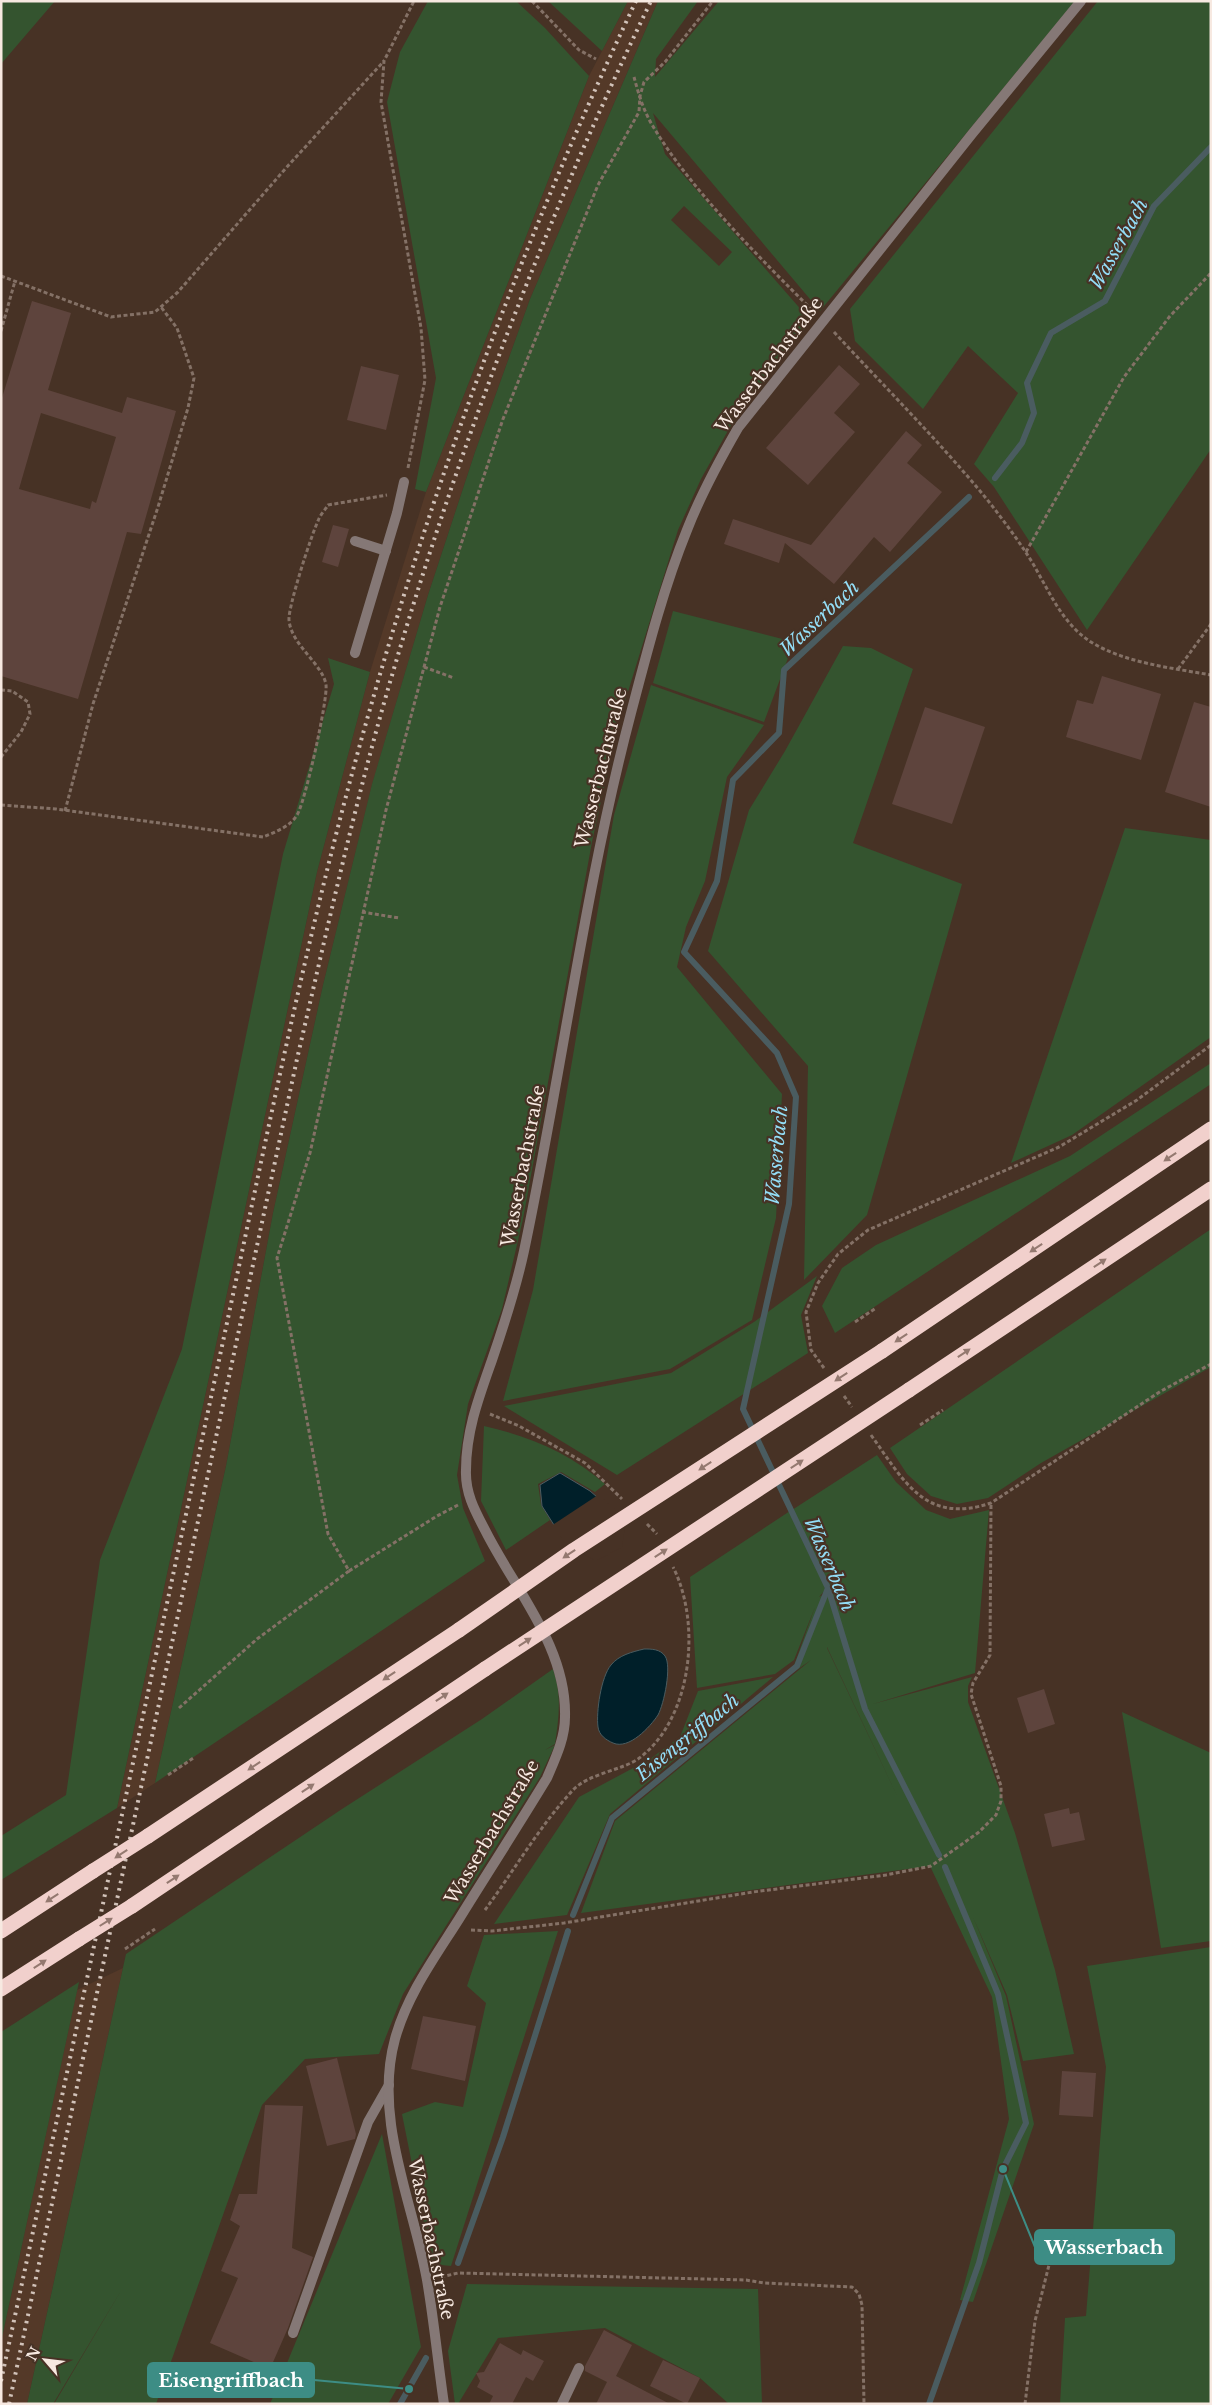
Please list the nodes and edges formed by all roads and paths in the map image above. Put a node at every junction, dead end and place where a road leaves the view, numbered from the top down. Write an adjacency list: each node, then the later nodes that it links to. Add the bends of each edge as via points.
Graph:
1 (414, 1): 6 (path)
2 (532, 1): 5 (path, via 580,50)
3 (713, 1): 8 (path, via 665,62 644,82)
4 (1081, 1): 13 (street, Wasserbachstraße)
5 (596, 60)
6 (384, 62): 12 (path); 15 (path, via 381,102 421,328 424,380)
7 (634, 77): 8 (path)
8 (640, 96): 13 (path, via 650,122 677,162); 21 (path, via 639,112 598,185 503,419 440,607)
9 (1211, 273): 18 (path, via 1170,316 1124,377)
10 (1, 276): 11 (path)
11 (15, 281): 12 (path, via 111,317 155,312); 14 (path)
12 (161, 307): 28 (path, via 177,328 194,378 158,507 93,704)
13 (822, 320): 18 (path, via 975,485); 39 (street, Wasserbachstraße, via 738,428 710,477 666,588 597,851 523,1254)
14 (1, 331)
15 (404, 482): 17 (street); 28 (path, via 387,495 328,505 318,520 288,619 294,636 326,684 326,701 298,815 286,827 263,837)
16 (355, 541): 17 (street)
17 (386, 551): 20 (street)
18 (1026, 552): 22 (path, via 1058,608 1090,642 1132,659)
19 (1211, 624): 22 (path)
20 (355, 653)
21 (424, 668): 24 (path); 29 (path)
22 (1178, 669): 23 (path)
23 (1211, 675)
24 (454, 678)
25 (1, 690): 26 (path, via 12,691 28,702 30,714 21,732)
26 (1, 757)
27 (1, 805): 28 (path)
28 (65, 811)
29 (362, 912): 30 (path); 50 (path, via 310,1153 277,1258 328,1534)
30 (399, 918)
31 (1211, 1045): 37 (path, via 1137,1100 1060,1147 868,1230 838,1254 818,1283 806,1312 811,1350)
32 (1211, 1129): 57 (highway, one-way to 57, bridge, via 882,1351 574,1550 459,1630)
33 (1211, 1189): 59 (highway, one-way to 33, bridge, via 132,1906)
34 (876, 1308): 35 (path)
35 (855, 1322)
36 (1211, 1364): 45 (path, via 1161,1391)
37 (828, 1374)
38 (840, 1390): 41 (path)
39 (475, 1408): 44 (street, Wasserbachstraße, via 467,1452); 46 (path, via 519,1426 585,1463)
40 (943, 1410): 42 (path)
41 (857, 1415)
42 (920, 1425)
43 (868, 1431): 45 (path, via 903,1480 934,1505 958,1510)
44 (470, 1499): 50 (path); 55 (street, Wasserbachstraße, via 500,1560 541,1626 561,1676 565,1718 560,1747 547,1778)
45 (991, 1503): 55 (path, via 990,1655 973,1683 972,1694 1001,1786 1001,1801 996,1814 979,1832 931,1866 886,1875 492,1932)
46 (628, 1505)
47 (642, 1519): 48 (path)
48 (660, 1541)
49 (672, 1566): 54 (path, via 689,1624 689,1659 680,1696 668,1724 655,1744 636,1760 574,1788)
50 (349, 1572): 51 (path, via 257,1639)
51 (179, 1708)
52 (195, 1757): 53 (path)
53 (168, 1775)
54 (481, 1916)
55 (453, 1928): 60 (street, Wasserbachstraße, via 406,2007 394,2040)
56 (156, 1929): 58 (path)
57 (1, 1930)
58 (126, 1949)
59 (1, 1989)
60 (389, 2085): 62 (street, Wasserbachstraße, via 396,2149); 63 (street, via 368,2122)
61 (1053, 2235): 68 (path, via 1034,2320)
62 (426, 2279): 65 (street, Wasserbachstraße); 67 (path, via 458,2273 746,2280 764,2284 852,2287 859,2294 862,2305)
63 (293, 2333)
64 (579, 2368): 66 (street)
65 (444, 2404)
66 (562, 2404)
67 (864, 2404)
68 (1025, 2404)

